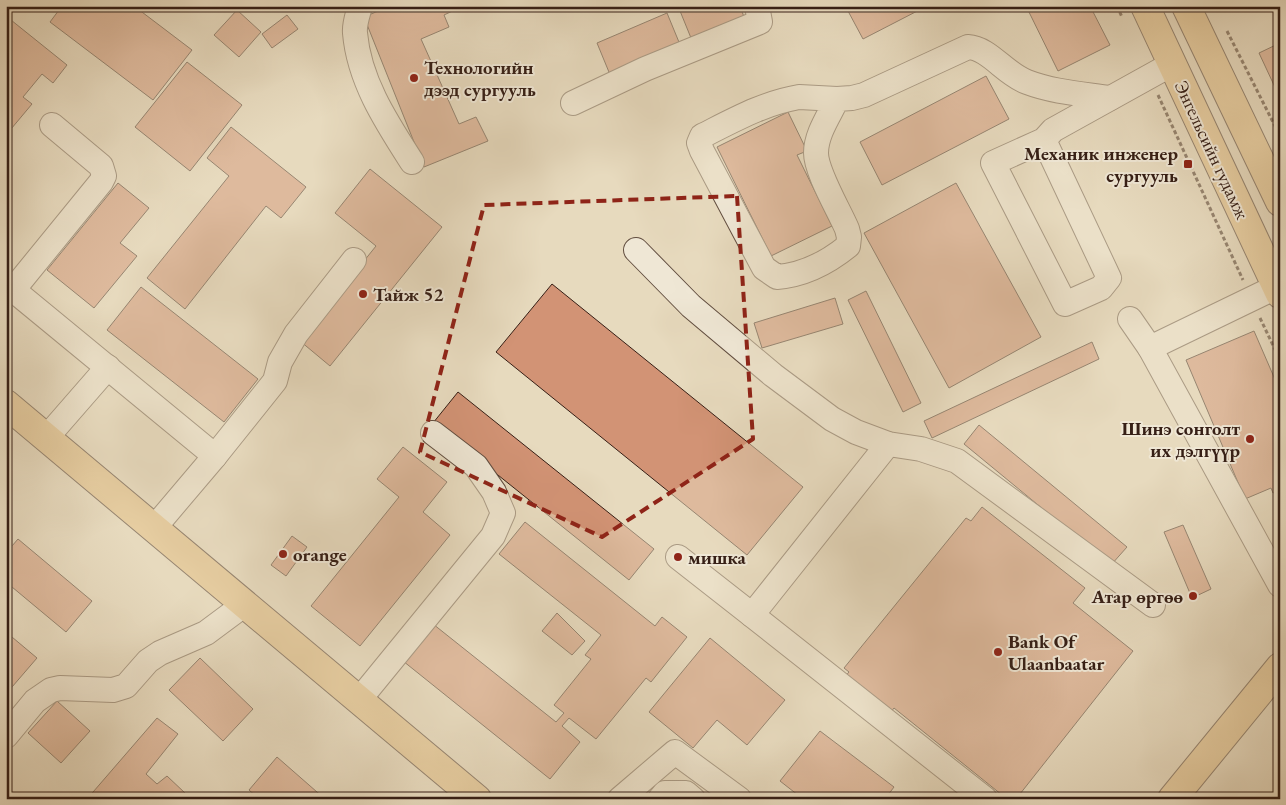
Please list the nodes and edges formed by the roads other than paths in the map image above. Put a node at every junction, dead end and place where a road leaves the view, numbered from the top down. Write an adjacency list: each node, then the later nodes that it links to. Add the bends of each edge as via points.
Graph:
1 (360, 6): 11 (street, via 354,31 361,66 382,115)
2 (757, 6): 8 (street, via 760,22 645,69)
3 (1145, 6): 5 (main road, Энгельсийн гудамж)
4 (1186, 6): 12 (main road, Энгельсийн гудамж)
5 (1161, 70): 6 (street); 16 (main road, Энгельсийн гудамж)
6 (1110, 98): 7 (street, via 1042,88 1024,82 990,56 968,47 864,96); 10 (street, via 1053,130)
7 (837, 99): 7 (street, via 799,97 767,104 702,136 699,143 764,268 777,277 804,273 848,246 847,228 819,169 816,154 819,136)
8 (573, 103)
9 (52, 125): 15 (street, via 101,166 104,176)
10 (1044, 140): 10 (street, via 993,163 1065,304 1101,288 1109,278)
11 (412, 162)
12 (1280, 202)
13 (636, 250): 23 (street, via 691,306 804,400 856,432)
14 (354, 260): 24 (street, via 296,334 280,362 275,381)
15 (10, 287): 19 (street)
16 (1278, 291): 18 (street, via 1252,299)
17 (1130, 319): 18 (street)
18 (1150, 348): 27 (street)
19 (108, 367): 22 (street); 24 (street)
20 (6, 404): 22 (main road)
21 (433, 433): 32 (street, via 476,466 494,492 503,514 493,536)
22 (47, 437): 25 (main road)
23 (888, 444): 29 (street, via 921,449 957,461); 30 (street)
24 (215, 456): 25 (street)
25 (154, 528): 28 (main road)
26 (678, 557): 30 (street)
27 (1280, 585)
28 (245, 604): 32 (main road); 33 (street, via 206,633 148,661 126,686 113,690 51,690 35,701)
29 (1153, 605)
30 (752, 615): 39 (street)
31 (1280, 667): 40 (main road)
32 (359, 700): 34 (main road)
33 (6, 736)
34 (477, 799)
35 (620, 799): 38 (street, via 675,752)
36 (660, 799): 37 (street, via 665,793 686,793)
37 (693, 799)
38 (738, 799)
39 (985, 799)
40 (1172, 799)

